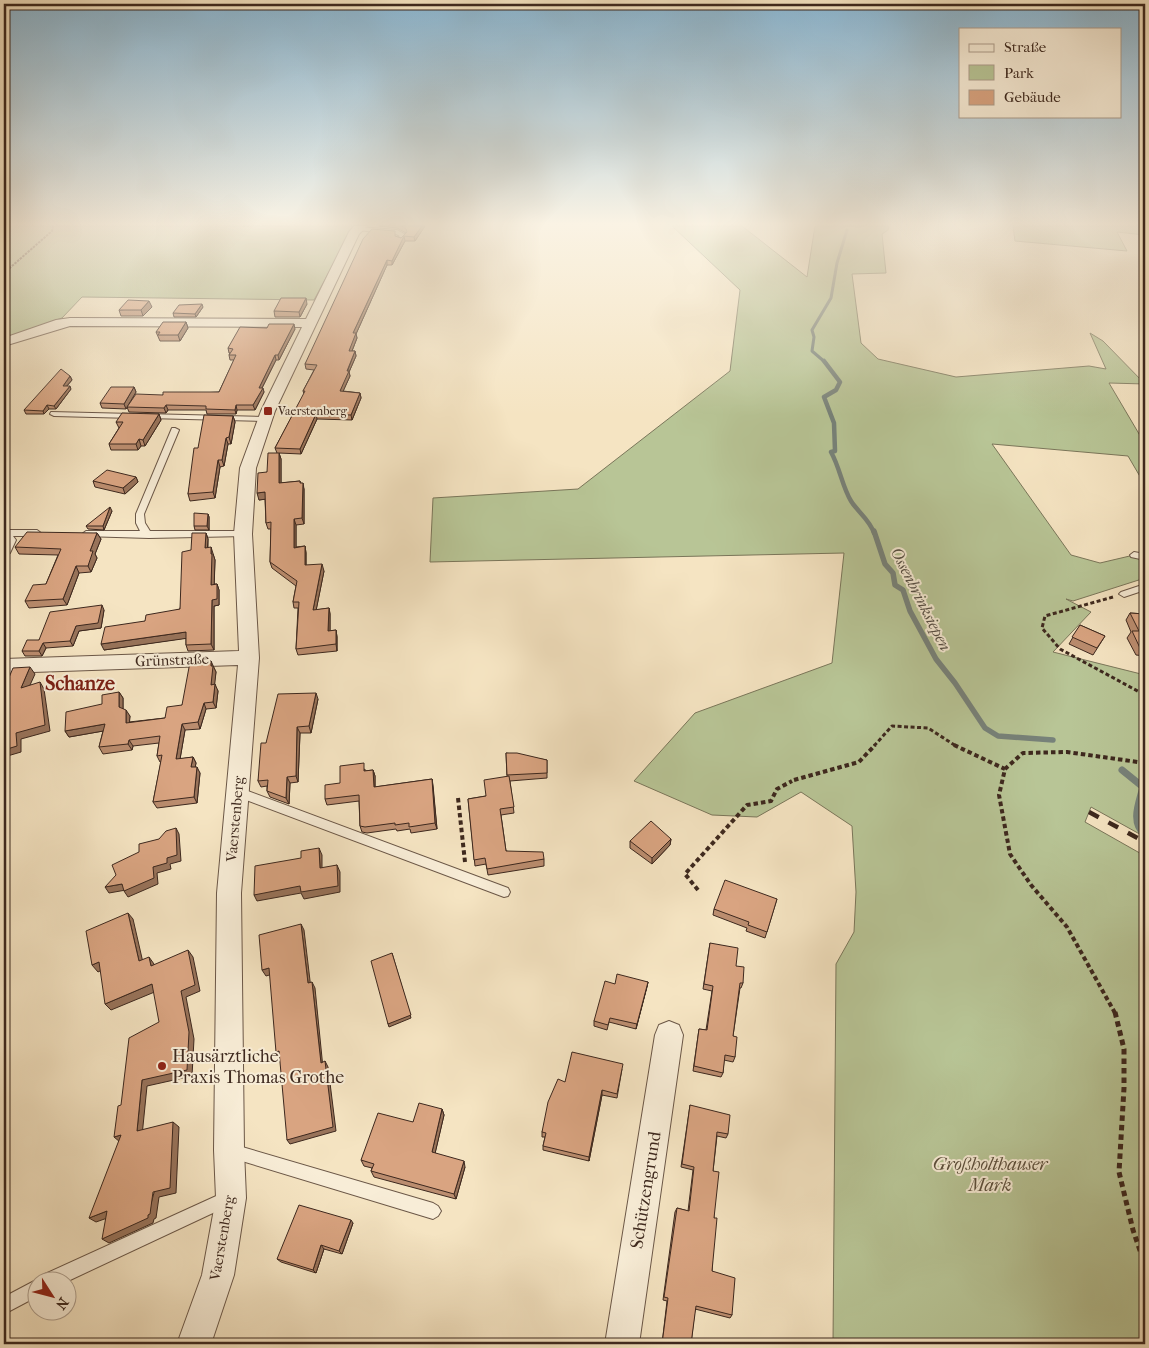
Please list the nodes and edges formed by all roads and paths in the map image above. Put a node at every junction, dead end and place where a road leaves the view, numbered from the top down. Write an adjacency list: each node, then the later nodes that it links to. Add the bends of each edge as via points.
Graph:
1 (326, 289): 2 (street, Vaerstenberg)
2 (310, 323): 3 (street, via 70,322); 5 (street, Vaerstenberg)
3 (4, 342)
4 (54, 414): 5 (lane)
5 (264, 420): 9 (street, Vaerstenberg, via 248,468)
6 (175, 430): 10 (lane, via 140,514 142,529)
7 (47, 534): 11 (lane)
8 (76, 534): 10 (lane)
9 (243, 534): 10 (lane); 16 (street, Vaerstenberg)
10 (150, 535)
11 (5, 541)
12 (1134, 555): 13 (lane)
13 (1145, 556)
14 (1145, 587): 15 (lane)
15 (1124, 594): 18 (path, via 1045,616 1042,628 1060,649)
16 (249, 658): 17 (street, Grünstraße); 21 (street, Vaerstenberg)
17 (4, 666)
18 (1145, 695)
19 (1145, 763): 20 (path, via 1067,752 1023,753)
20 (1005, 769): 24 (path, via 961,750 928,728 892,726 859,762 793,780 777,789 771,801 747,805 685,874); 30 (path, via 999,795 1010,854 1031,885 1067,927 1114,1010 1124,1049 1119,1172)
21 (238, 792): 23 (lane); 27 (street, Vaerstenberg, via 229,893)
22 (458, 798): 23 (path)
23 (467, 878): 25 (lane)
24 (698, 890)
25 (504, 892)
26 (669, 1035): 35 (street, Schützengrund)
27 (229, 1150): 28 (street, Vaerstenberg); 29 (lane)
28 (231, 1198): 31 (lane); 34 (street, Vaerstenberg, via 218,1275)
29 (433, 1211)
30 (1145, 1265)
31 (73, 1270)
32 (28, 1292): 33 (lane)
33 (4, 1306)
34 (194, 1344)
35 (622, 1344)

